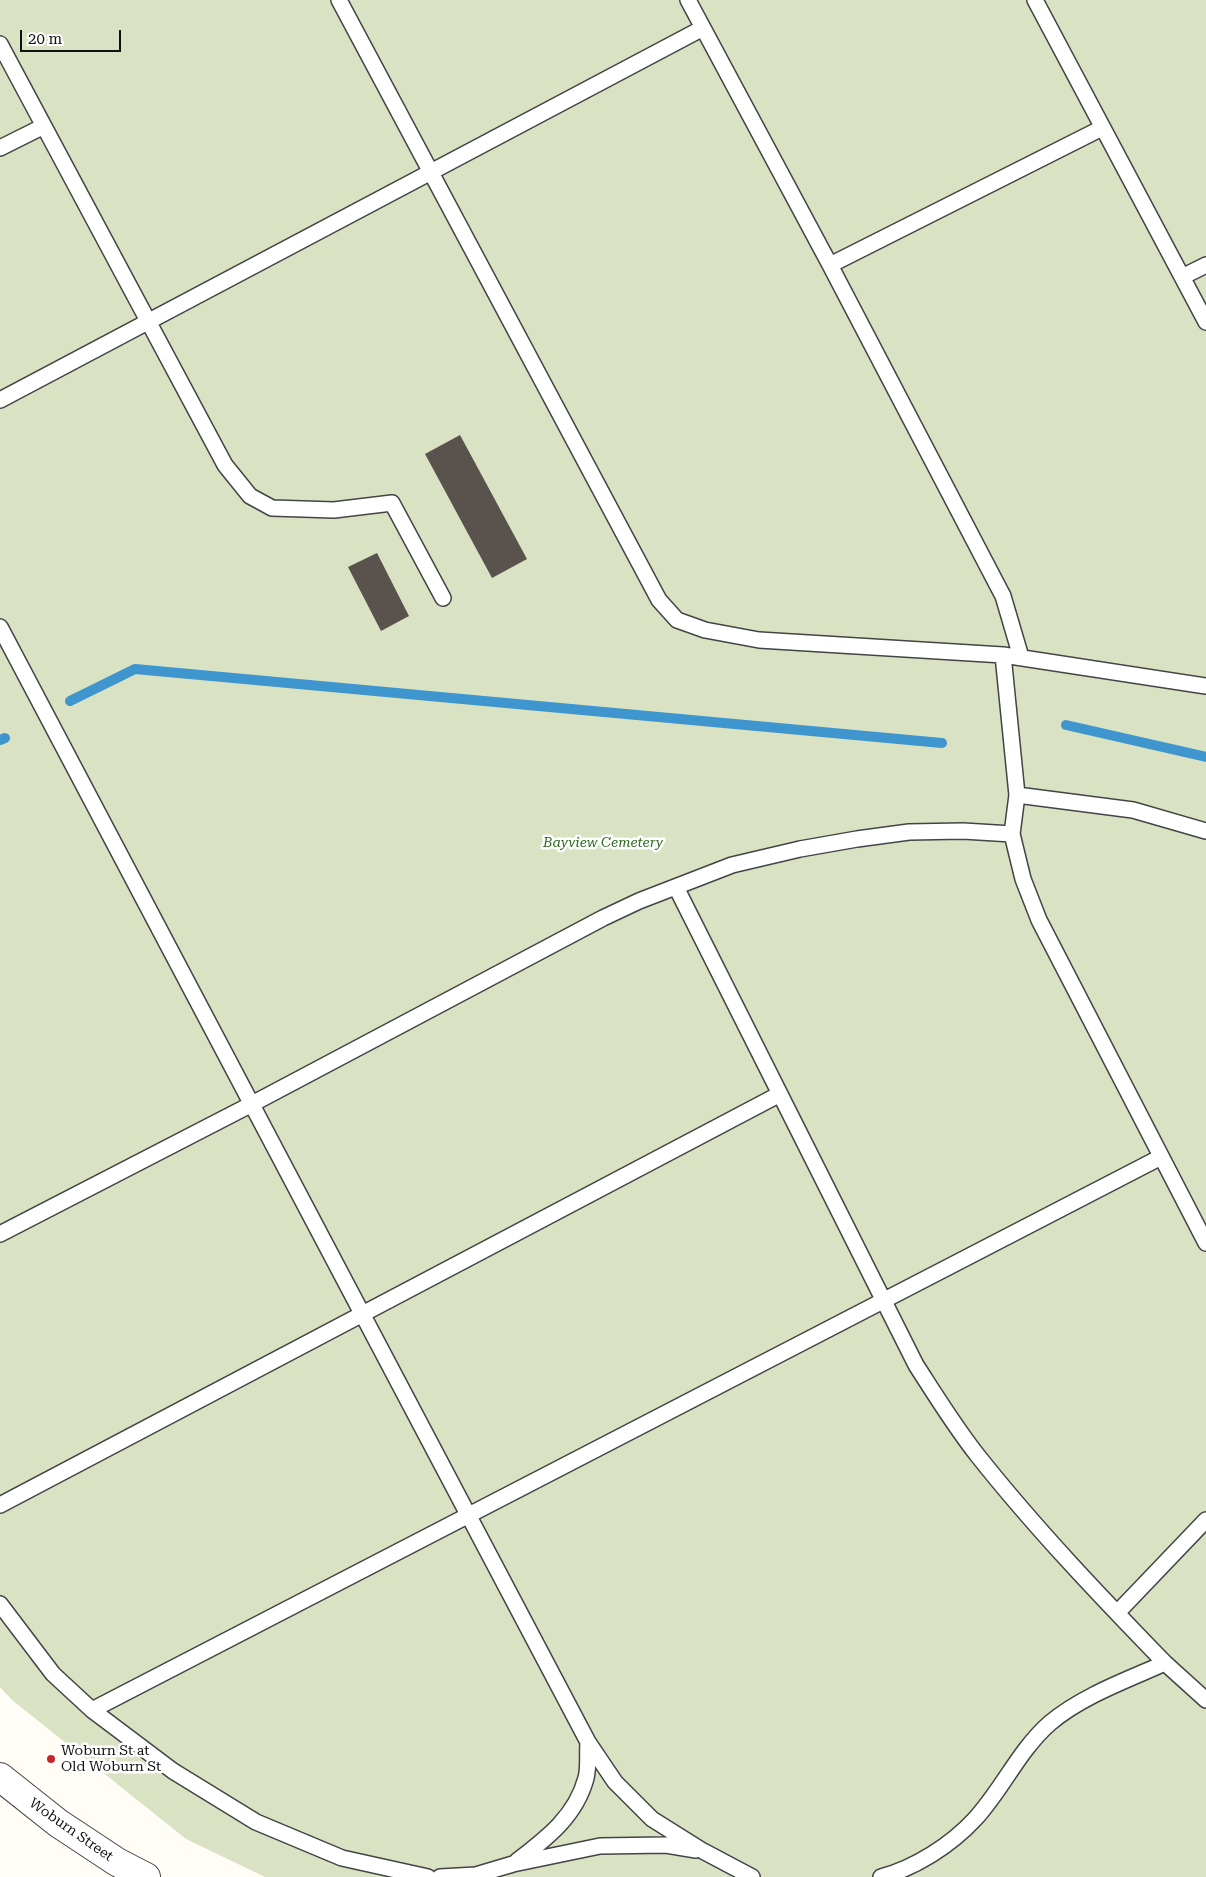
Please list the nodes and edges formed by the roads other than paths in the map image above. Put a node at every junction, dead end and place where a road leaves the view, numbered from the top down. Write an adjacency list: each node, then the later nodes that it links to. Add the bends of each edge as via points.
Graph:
1 (340, 0): 9 (lane)
2 (688, 0): 4 (lane)
3 (1035, 0): 7 (lane)
4 (703, 28): 9 (lane); 10 (lane)
5 (0, 44): 6 (lane)
6 (44, 126): 8 (lane); 13 (lane)
7 (1102, 128): 10 (lane); 12 (lane)
8 (0, 148)
9 (431, 172): 13 (lane); 18 (lane, via 659,600 677,620 705,630 758,640)
10 (830, 265): 19 (lane, via 1003,596)
11 (1206, 265): 12 (lane)
12 (1182, 277): 14 (lane)
13 (148, 322): 15 (lane); 16 (lane, via 225,465 250,496 272,508 334,510 392,503)
14 (1206, 322)
15 (0, 400)
16 (443, 598)
17 (0, 627): 26 (lane)
18 (1003, 655): 19 (lane); 21 (lane)
19 (1021, 657): 20 (lane)
20 (1206, 686)
21 (1017, 795): 22 (lane, via 1133,810); 23 (lane)
22 (1206, 832)
23 (1012, 834): 24 (lane, via 909,832 857,839 732,865); 27 (lane, via 1023,879 1039,920)
24 (676, 887): 25 (lane); 26 (lane, via 603,918)
25 (780, 1094): 30 (lane); 31 (lane)
26 (252, 1104): 28 (lane); 31 (lane)
27 (1161, 1156): 29 (lane); 30 (lane)
28 (0, 1234)
29 (1206, 1243)
30 (884, 1300): 33 (lane); 36 (lane, via 916,1364 978,1456)
31 (362, 1314): 32 (lane); 33 (lane)
32 (0, 1505)
33 (468, 1515): 39 (lane); 40 (lane)
34 (1206, 1520): 36 (lane)
35 (0, 1604): 39 (lane, via 53,1674)
36 (1116, 1613): 37 (lane)
37 (1165, 1663): 38 (lane); 49 (lane, via 1096,1694 1050,1723 975,1819 949,1842 921,1860)
38 (1206, 1700)
39 (92, 1710): 46 (lane, via 173,1771 256,1822 342,1858)
40 (588, 1742): 42 (lane, via 615,1782 652,1819); 43 (lane, via 586,1777 576,1804 550,1836)
41 (0, 1777): 45 (street, Woburn Street, via 58,1822 117,1862)
42 (703, 1851): 43 (lane, via 666,1845 600,1846); 48 (lane)
43 (513, 1864): 44 (lane)
44 (475, 1876): 47 (lane)
45 (146, 1877)
46 (428, 1877)
47 (440, 1877)
48 (752, 1877)
49 (881, 1877)

